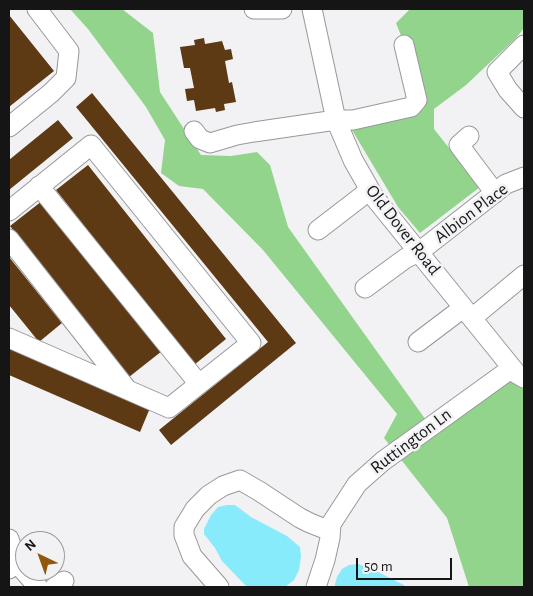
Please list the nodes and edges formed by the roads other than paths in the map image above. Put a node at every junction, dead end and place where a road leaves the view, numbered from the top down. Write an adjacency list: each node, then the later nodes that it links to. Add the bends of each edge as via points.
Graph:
1 (38, 9): 9 (street, via 69,50 66,78)
2 (254, 9): 3 (street)
3 (282, 9)
4 (312, 9): 8 (street, Old Dover Road)
5 (404, 45): 8 (street, via 417,100 411,107 353,120)
6 (524, 45): 7 (street, via 497,72)
7 (524, 108)
8 (336, 120): 10 (street, via 237,135 210,143 200,139); 14 (street, Old Dover Road)
9 (9, 126)
10 (194, 131)
11 (469, 136): 15 (street, via 460,145)
12 (524, 177): 15 (street, Albion Place, via 506,184)
13 (39, 186): 16 (street); 26 (street); 26 (street, via 91,145 97,152 251,343)
14 (370, 190): 17 (street); 19 (street, Old Dover Road)
15 (495, 193): 19 (street, Albion Place)
16 (9, 211)
17 (318, 230)
18 (9, 239): 27 (street)
19 (419, 252): 21 (street, Albion Place); 22 (street, Old Dover Road)
20 (524, 275): 22 (street)
21 (365, 288)
22 (468, 313): 24 (street); 25 (street, Old Dover Road)
23 (9, 338): 27 (street)
24 (418, 342)
25 (517, 373): 28 (street, Ruttington Ln, via 376,466 357,484 331,524)
26 (199, 384): 27 (street, via 169,408)
27 (127, 390)
28 (330, 531): 32 (street, via 300,518 240,480 223,486 195,508 184,527 192,556); 33 (street, Ruttington Ln)
29 (9, 539): 30 (street)
30 (13, 566): 31 (street)
31 (38, 587)
32 (219, 587)
33 (316, 587)

